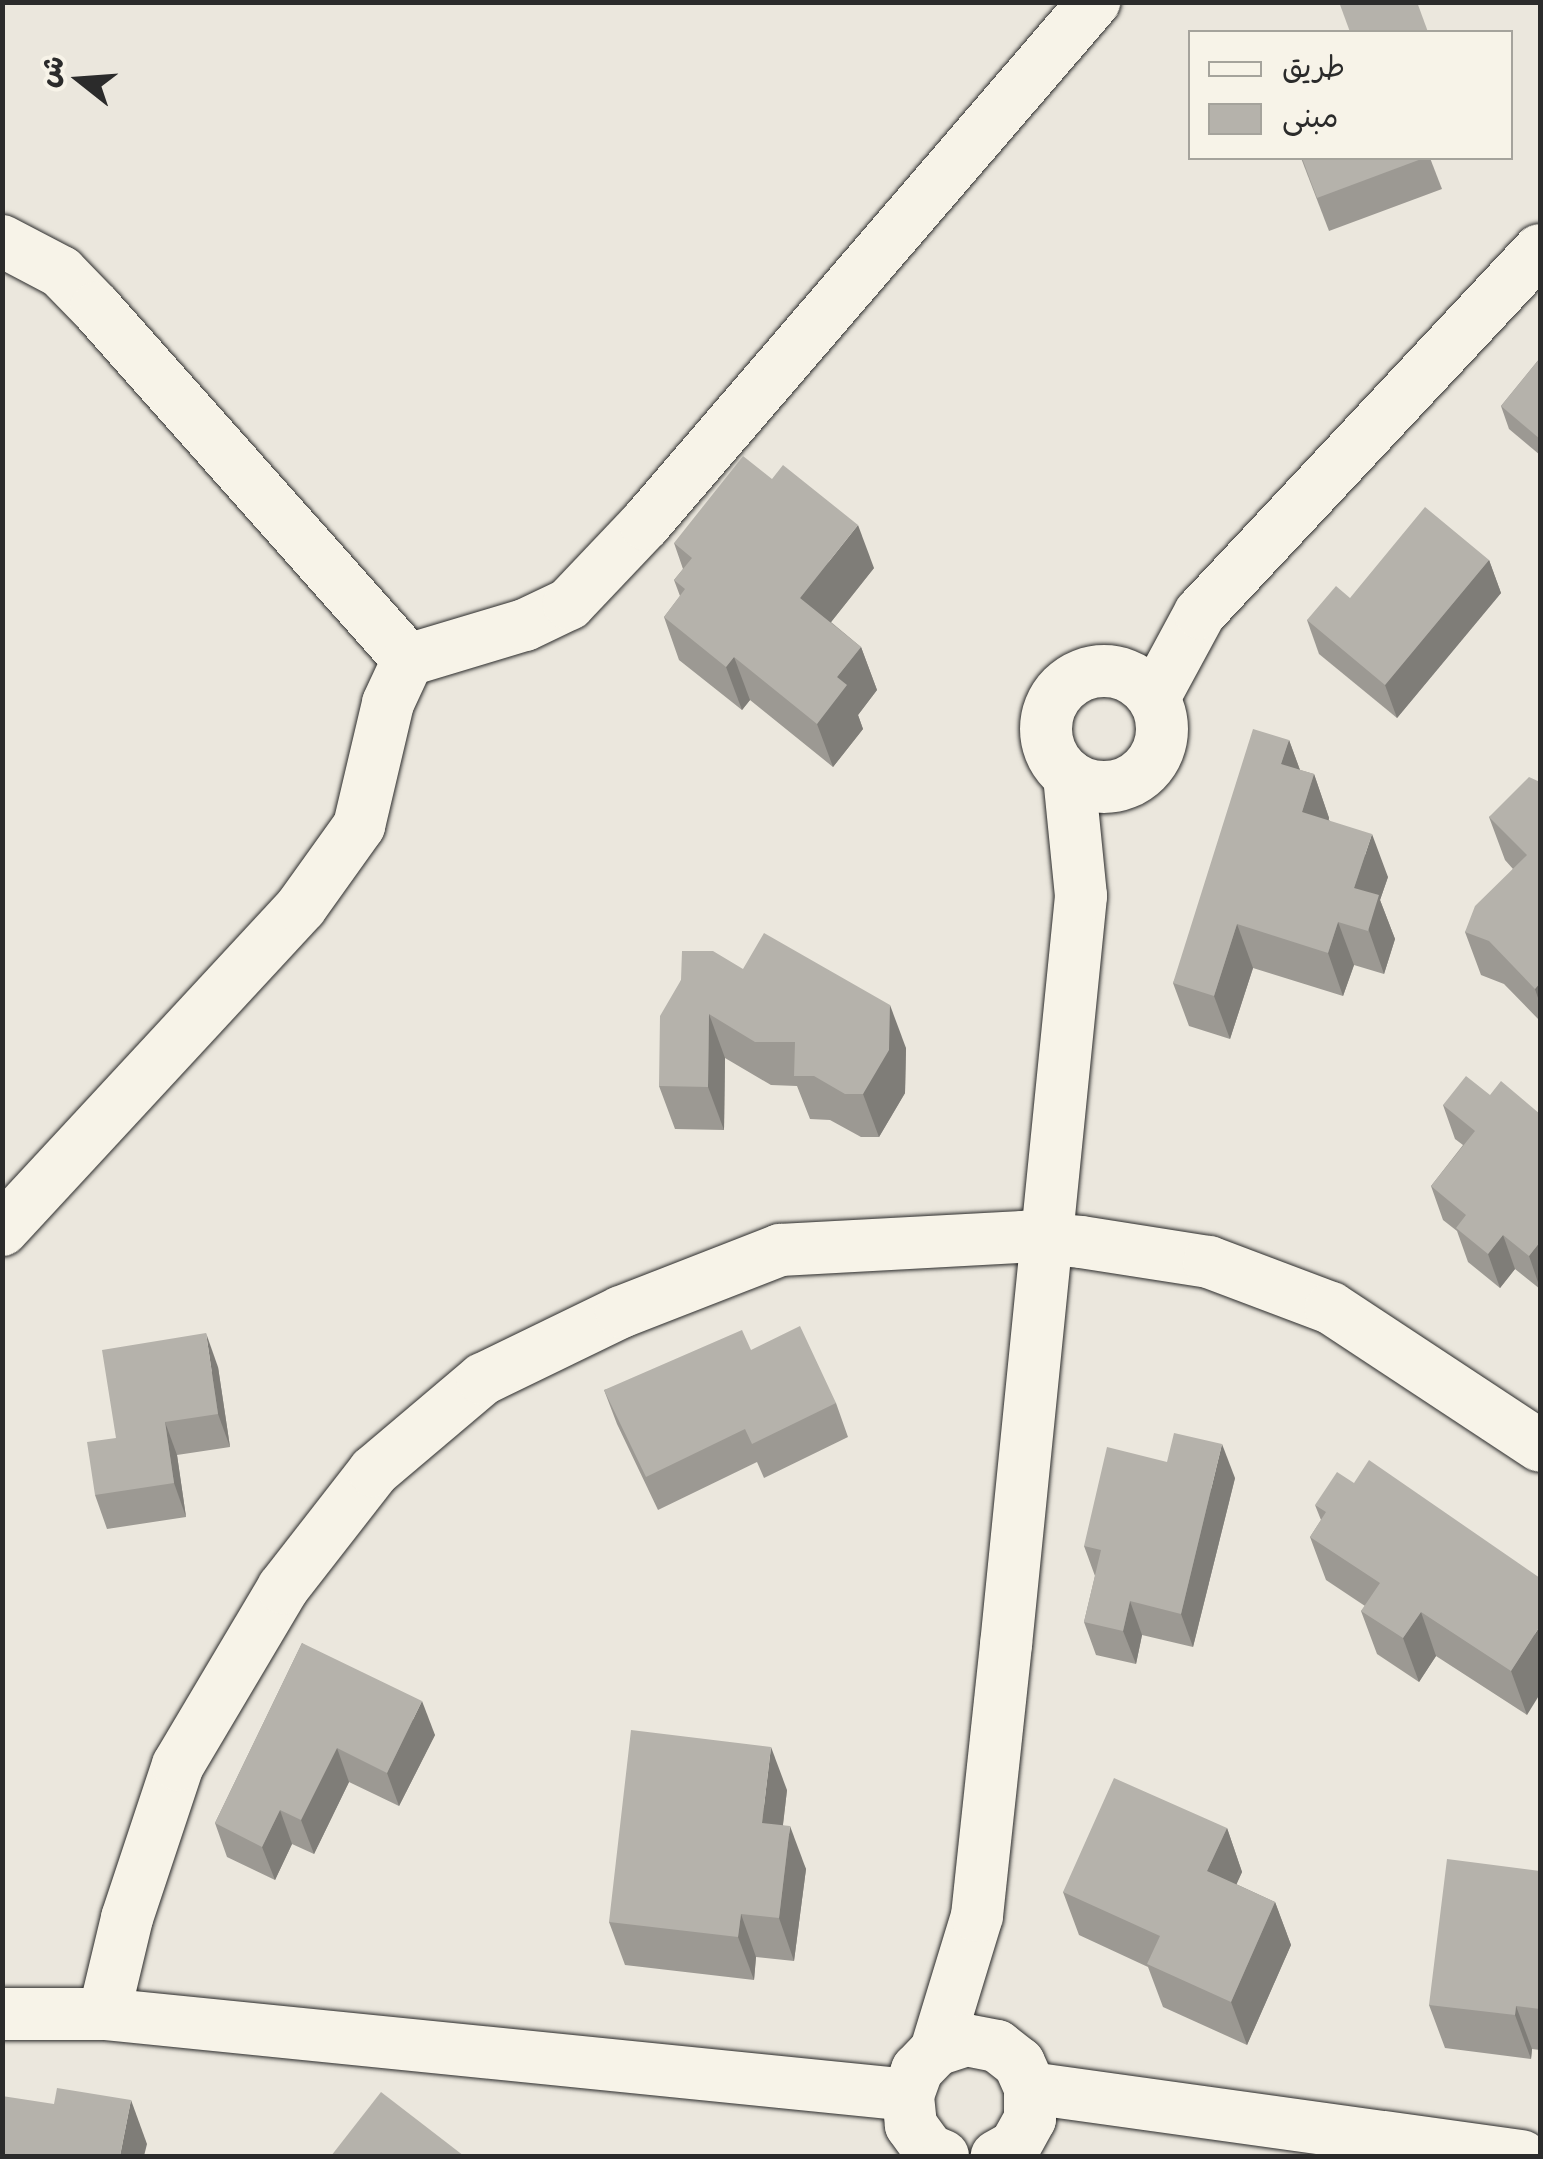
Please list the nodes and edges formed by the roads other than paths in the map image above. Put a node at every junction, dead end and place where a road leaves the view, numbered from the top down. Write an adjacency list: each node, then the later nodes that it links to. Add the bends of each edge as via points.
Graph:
1 (1094, 2): 5 (street, via 569,604 525,625)
2 (2, 241): 5 (street, via 61,272 96,308)
3 (1540, 250): 4 (street)
4 (1200, 613): 6 (street); 7 (street)
5 (408, 660): 11 (street, via 388,703 358,826 302,907)
6 (1109, 670): 7 (street, via 1135,678); 8 (street, via 1079,676 1056,695 1046,723 1050,752)
7 (1154, 698): 9 (street, via 1162,723 1159,749 1145,771)
8 (1069, 776): 9 (street, via 1094,787); 10 (street)
9 (1123, 784): 10 (street)
10 (1081, 896): 12 (street)
11 (2, 1230)
12 (1048, 1239): 13 (street, via 1210,1262 1330,1308); 14 (street); 16 (street, via 780,1250 621,1312 483,1379 374,1471 283,1588 178,1765 127,1918)
13 (1540, 1446)
14 (977, 1916): 17 (street); 18 (street)
15 (2, 2014): 16 (street)
16 (104, 2014): 20 (street)
17 (997, 2046): 18 (street, via 966,2040); 19 (street, via 1018,2063)
18 (936, 2050): 20 (street, via 917,2070)
19 (1030, 2088): 22 (street, via 1030,2118 1015,2146); 23 (street)
20 (908, 2095): 21 (street, via 912,2125)
21 (934, 2154)
22 (998, 2156)
23 (1522, 2156)

